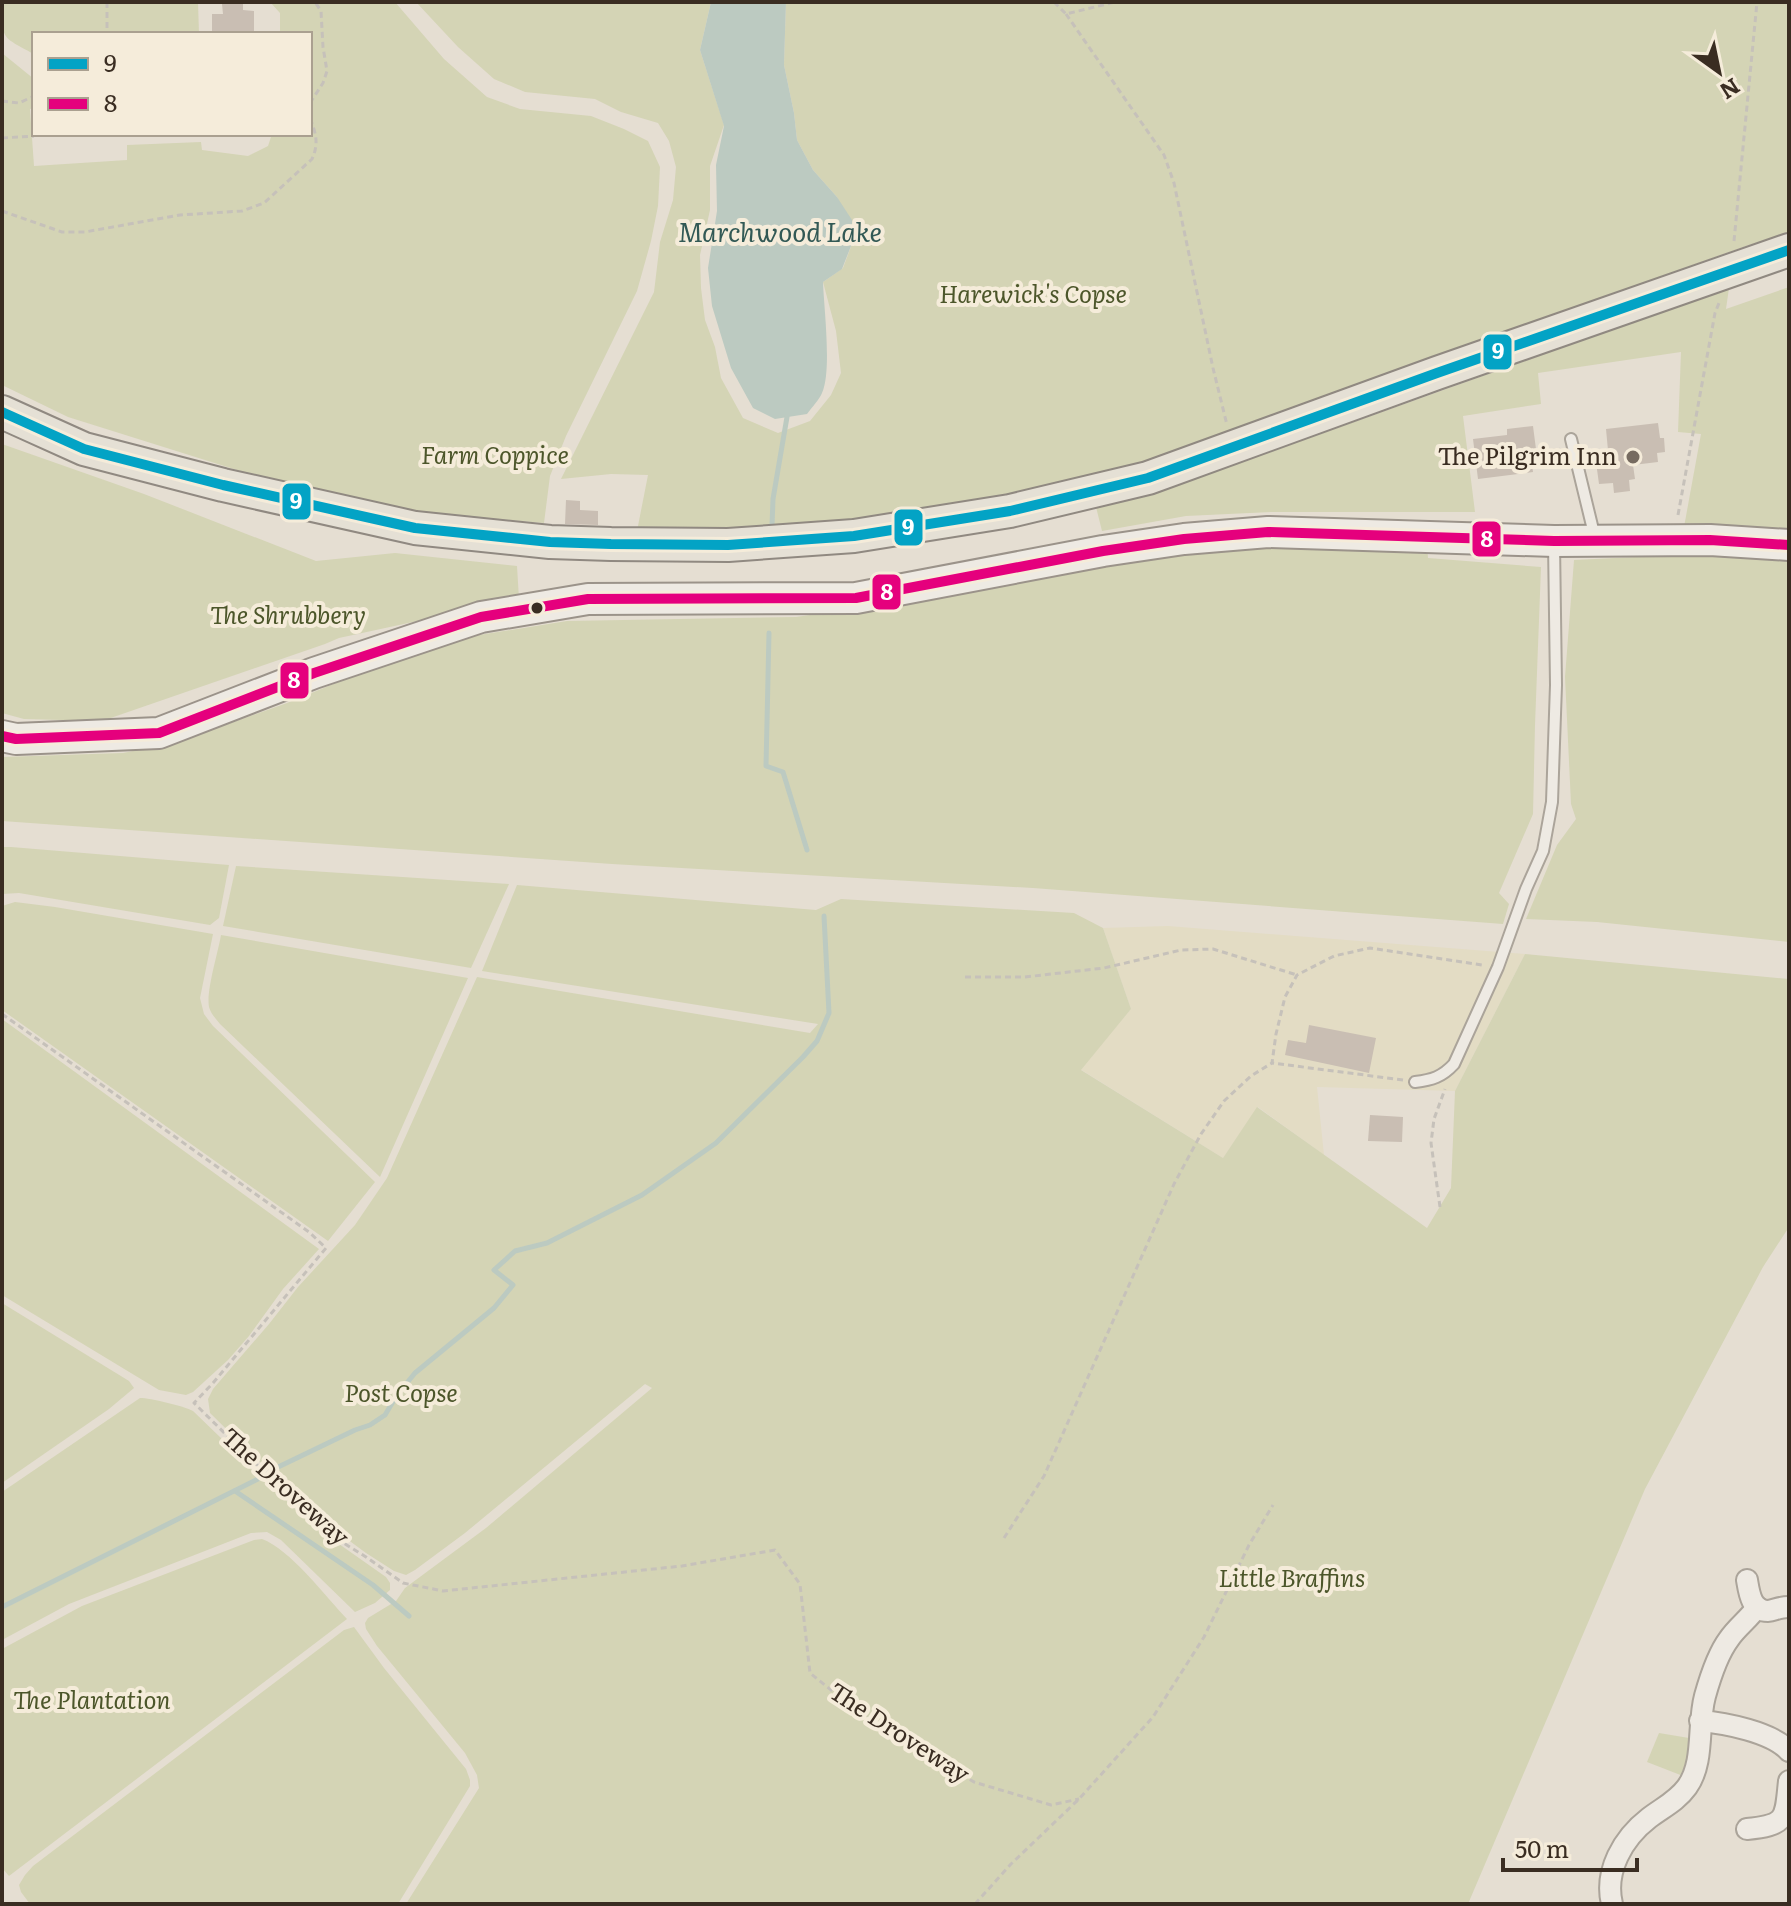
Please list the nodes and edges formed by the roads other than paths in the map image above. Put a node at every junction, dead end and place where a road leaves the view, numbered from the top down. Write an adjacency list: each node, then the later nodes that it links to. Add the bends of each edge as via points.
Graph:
1 (1789, 250): 2 (main road, via 1148,478 1010,511 854,536 728,545 596,544 415,528 84,449)
2 (2, 412)
3 (1571, 443): 4 (lane)
4 (1595, 540): 5 (street); 6 (street)
5 (1554, 541): 7 (street, via 1268,532 1103,551 856,598 588,599 481,617 159,733); 8 (lane, via 1552,802 1543,851 1454,1064 1442,1076)
6 (1789, 545)
7 (2, 736)
8 (1415, 1082)
9 (1747, 1580): 10 (street)
10 (1757, 1607): 11 (street); 12 (street, via 1721,1652)
11 (1788, 1607)
12 (1700, 1721): 13 (street, via 1763,1735); 16 (street, via 1691,1781 1620,1850 1610,1883)
13 (1789, 1751)
14 (1789, 1781): 15 (street, via 1781,1819 1769,1827)
15 (1747, 1829)
16 (1612, 1904)

